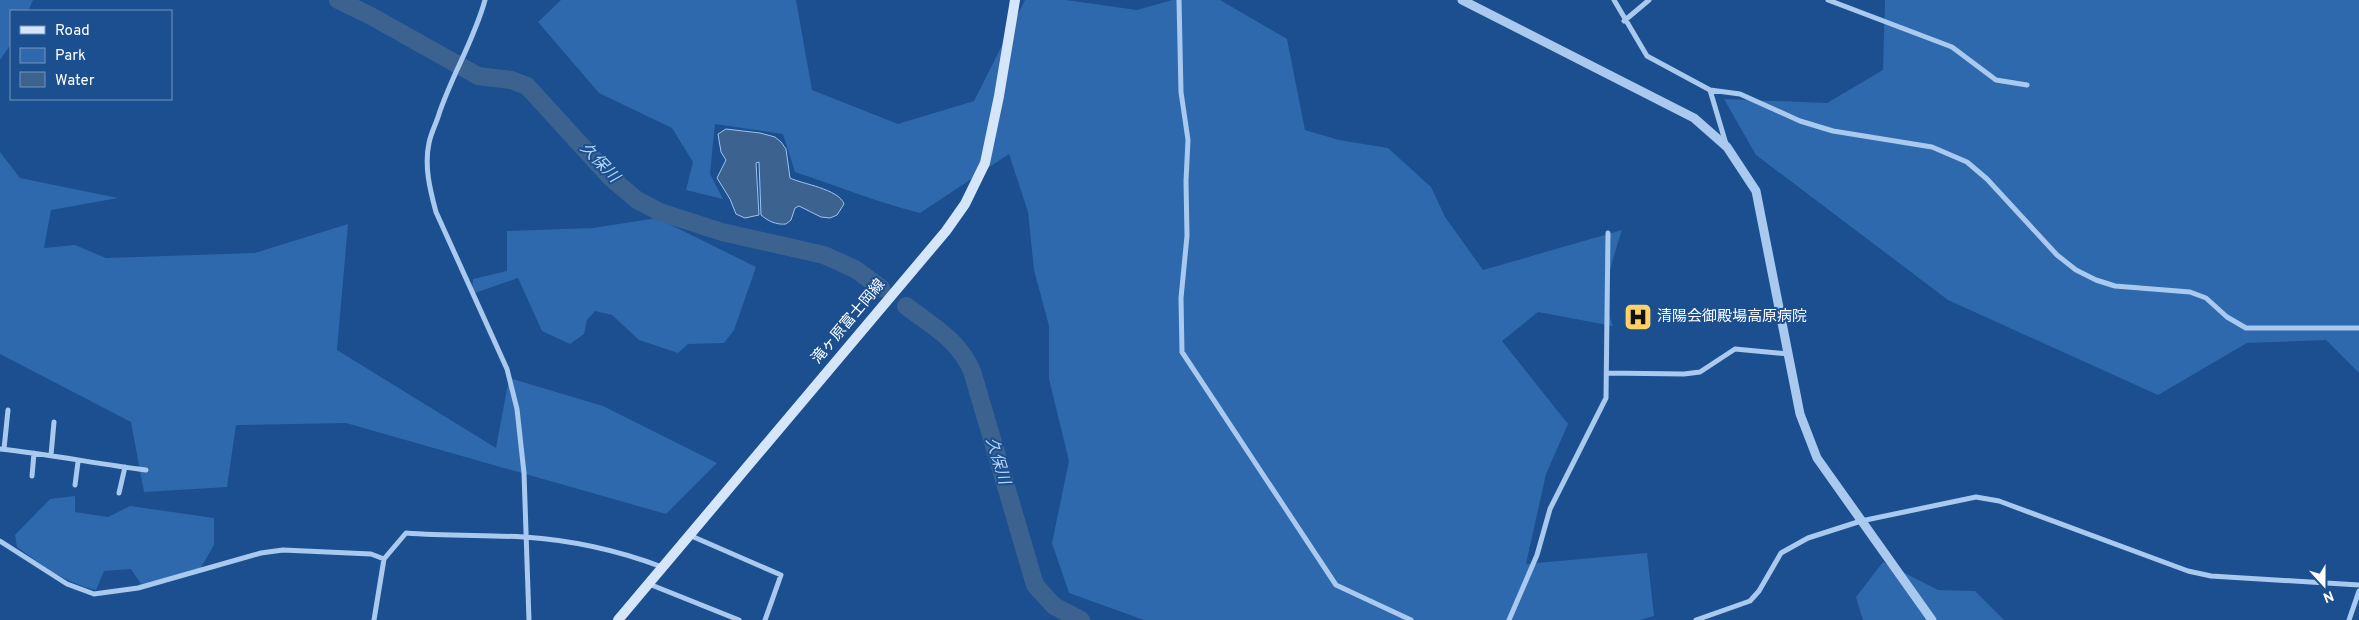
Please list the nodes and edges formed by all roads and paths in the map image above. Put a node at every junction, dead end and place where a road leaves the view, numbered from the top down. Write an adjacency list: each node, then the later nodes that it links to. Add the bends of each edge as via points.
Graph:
1 (485, 0): 29 (street, via 429,143 427,164 430,190 446,235 507,369 517,409)
2 (1015, 0): 28 (main road, 滝ヶ原富士岡線, via 990,145 978,182 965,204 946,231)
3 (1179, 0): 41 (street, via 1181,92 1188,140 1187,236 1181,298 1182,352 1336,585)
4 (1462, 0): 11 (street, via 1694,118)
5 (1614, 0): 8 (street)
6 (1649, 0): 8 (street)
7 (1828, 0): 9 (street, via 1952,47 1996,80)
8 (1624, 21): 10 (street, via 1647,56)
9 (2027, 85)
10 (1710, 90): 11 (street); 13 (street, via 1740,94 1800,121 1834,131 1932,147 1967,162 2057,256 2096,280 2115,286 2190,292 2206,298 2227,317 2246,328)
11 (1727, 147): 14 (street, via 1756,191)
12 (1608, 233): 15 (street)
13 (2359, 328)
14 (1789, 354): 15 (street, via 1736,349 1700,372); 27 (street, via 1800,414 1817,458)
15 (1607, 372): 42 (street, via 1606,398 1550,509 1537,555)
16 (8, 410): 18 (street)
17 (54, 422): 20 (street)
18 (2, 449): 19 (street)
19 (34, 453): 20 (street); 24 (street)
20 (51, 456): 21 (street)
21 (78, 462): 22 (street); 25 (street)
22 (125, 467): 23 (street); 26 (street)
23 (146, 470)
24 (32, 476)
25 (76, 484)
26 (119, 492)
27 (1861, 521): 34 (street, via 1976,497 1999,501 2188,571 2211,576); 43 (street, via 1808,538 1781,553 1750,601); 44 (street)
28 (689, 535): 32 (main road, 滝ヶ原富士岡線); 40 (street, via 781,575)
29 (526, 537): 31 (street, via 406,533); 32 (street, via 586,546); 37 (street)
30 (0, 541): 31 (street, via 66,584 94,594 138,588 261,553 283,550 371,554)
31 (384, 559): 36 (street)
32 (662, 567): 33 (main road, 滝ヶ原富士岡線)
33 (648, 584): 38 (main road, 滝ヶ原富士岡線); 39 (street)
34 (2359, 585)
35 (2359, 591): 45 (street)
36 (374, 620)
37 (529, 620)
38 (618, 620)
39 (739, 620)
40 (765, 620)
41 (1411, 620)
42 (1509, 620)
43 (1696, 620)
44 (1932, 620)
45 (2349, 620)

